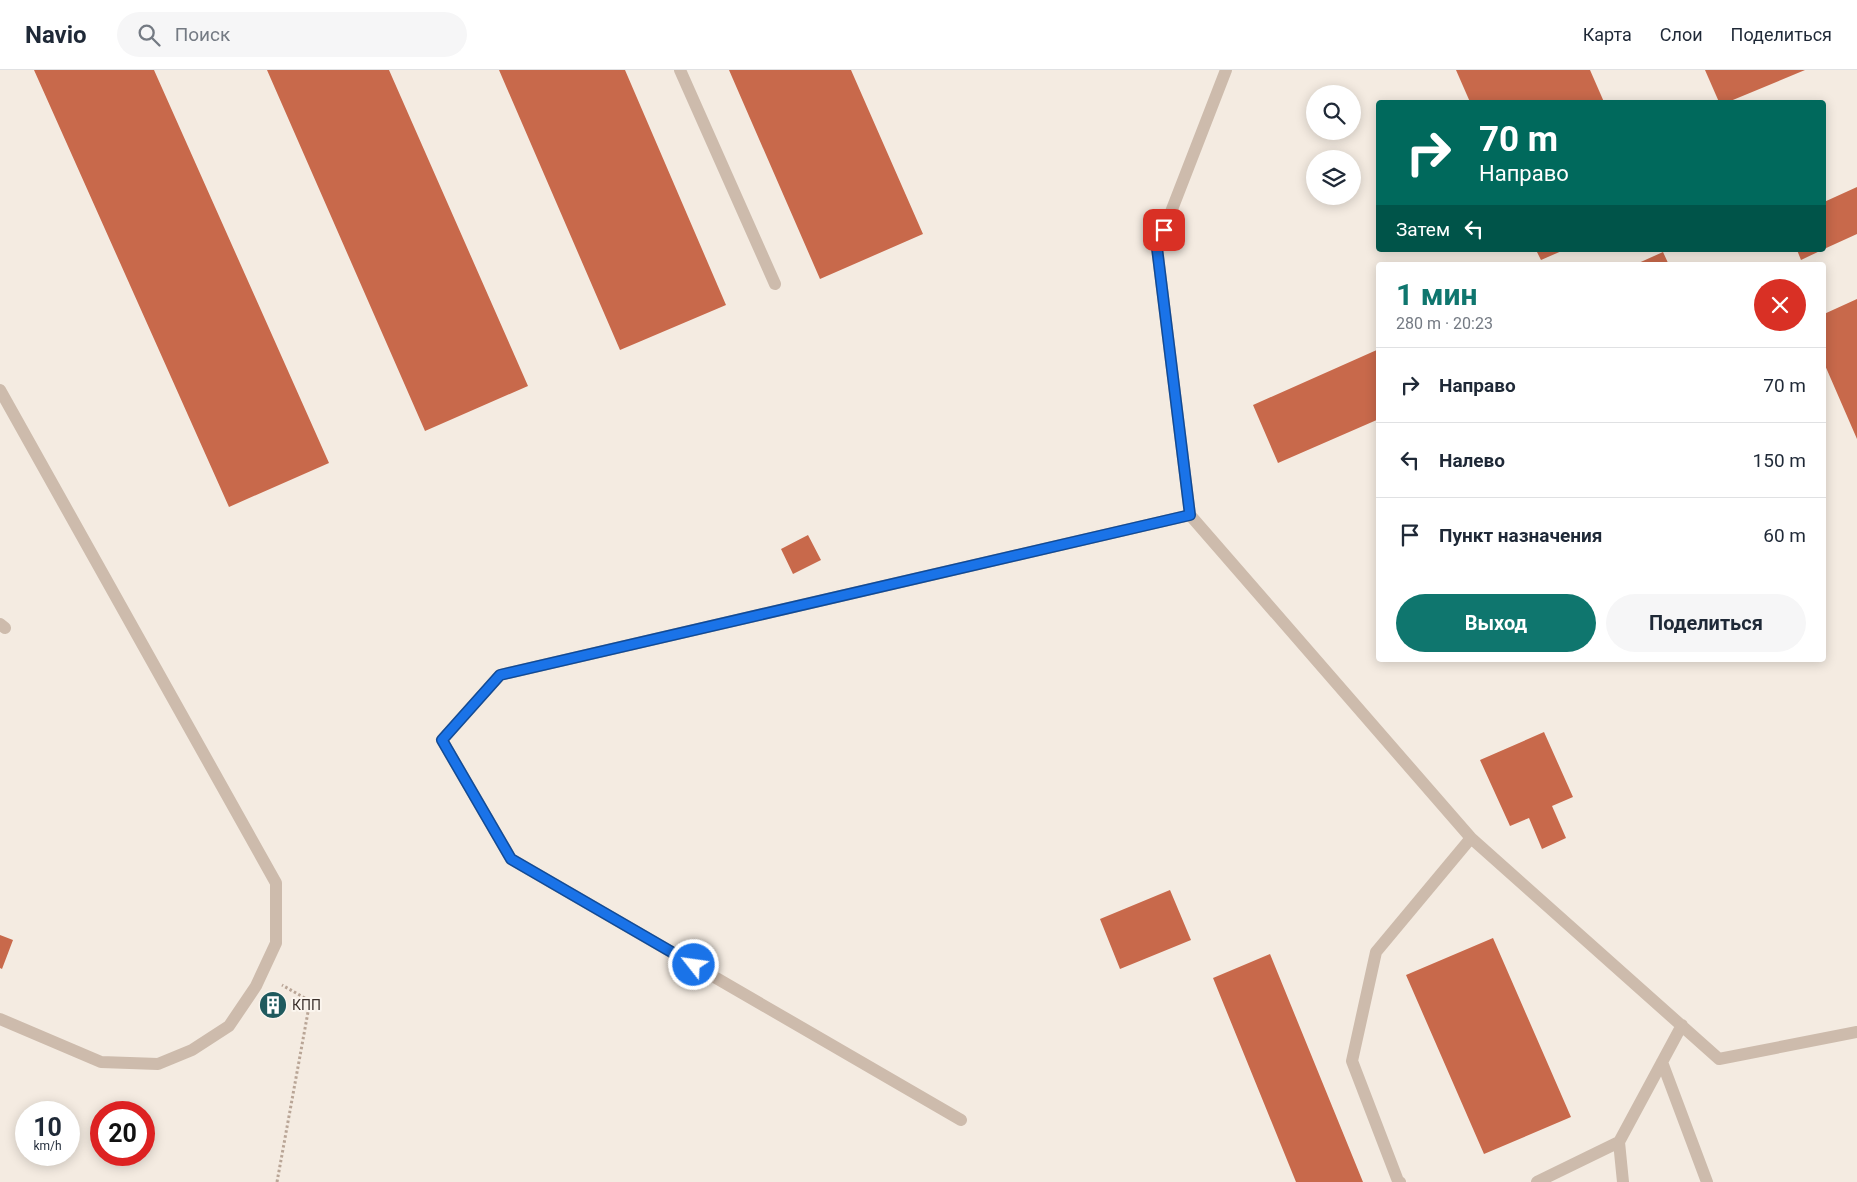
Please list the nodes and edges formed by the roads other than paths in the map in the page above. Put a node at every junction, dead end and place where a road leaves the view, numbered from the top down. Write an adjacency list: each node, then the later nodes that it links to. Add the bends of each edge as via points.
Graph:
1 (680, 70): 3 (lane)
2 (1226, 70): 5 (lane, via 1157,248)
3 (776, 284)
4 (0, 390): 7 (lane, via 276,882 276,943 256,986 229,1026 192,1050 158,1064 101,1062)
5 (1190, 515): 6 (lane); 11 (lane, via 500,675 442,740 511,859)
6 (1471, 838): 8 (lane); 13 (lane, via 1376,952 1352,1062)
7 (0, 1019)
8 (1682, 1025): 9 (lane, via 1719,1059); 10 (lane)
9 (1857, 1032)
10 (1662, 1062): 12 (lane); 16 (lane)
11 (961, 1120)
12 (1619, 1142): 14 (lane); 15 (lane)
13 (1400, 1182)
14 (1536, 1182)
15 (1623, 1182)
16 (1707, 1182)

